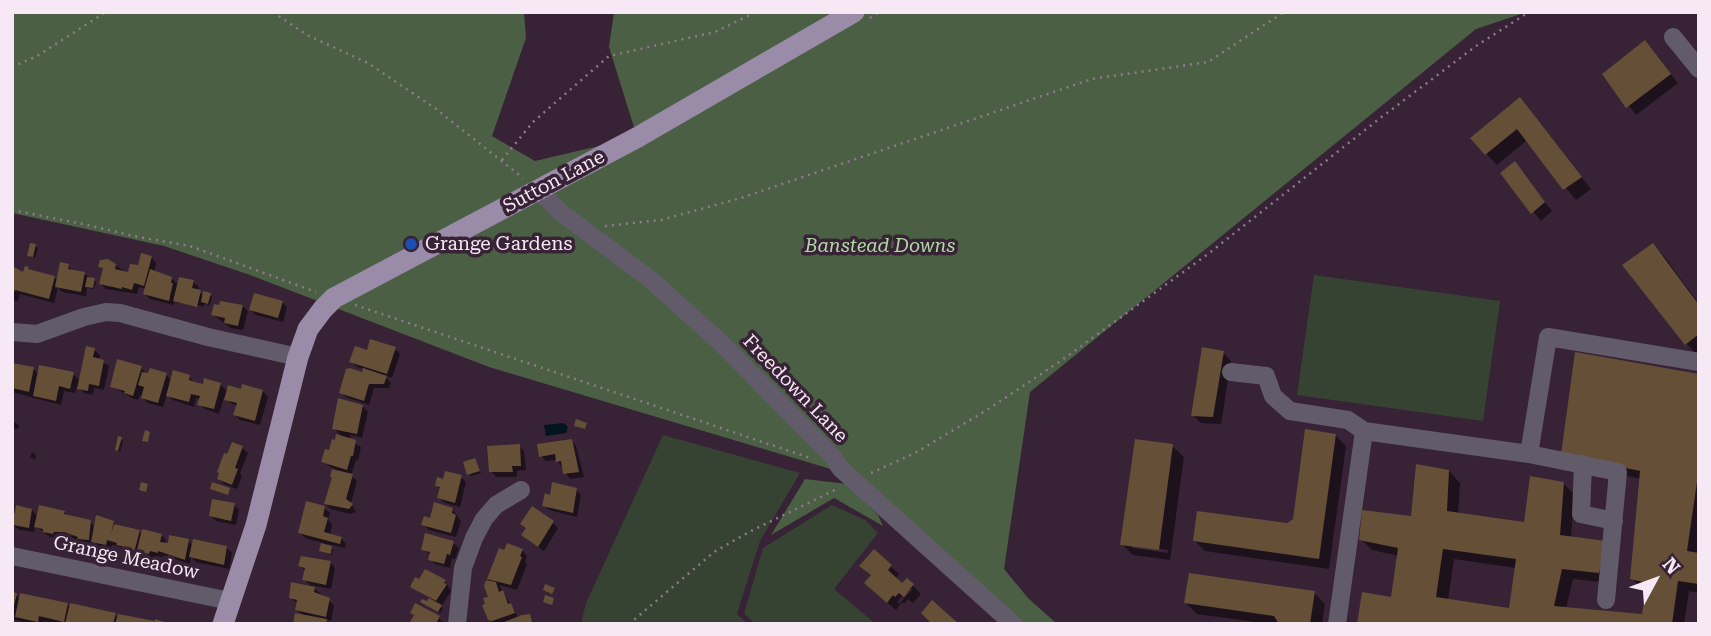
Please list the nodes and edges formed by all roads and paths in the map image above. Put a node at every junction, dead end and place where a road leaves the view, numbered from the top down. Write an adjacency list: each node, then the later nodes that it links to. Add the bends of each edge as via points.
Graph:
1 (106, 12): 8 (path)
2 (273, 12): 10 (path, via 307,35 368,63)
3 (755, 12): 10 (path, via 715,32 609,56 533,122)
4 (854, 12): 11 (main road, Sutton Lane)
5 (1284, 12): 13 (path, via 1209,62 1092,79 741,198 661,219)
6 (1529, 12): 23 (path, via 1476,46 1209,254 1062,360 915,453)
7 (1673, 37): 9 (street)
8 (12, 67)
9 (1699, 69)
10 (502, 160): 11 (path)
11 (540, 191): 13 (street, Freedown Lane); 14 (main road, Sutton Lane)
12 (12, 210): 14 (path, via 190,246)
13 (582, 229): 23 (street, Freedown Lane, via 650,279 720,342)
14 (334, 298): 16 (main road, Sutton Lane, via 308,329); 21 (path)
15 (12, 331): 16 (street, via 37,334 84,317 120,313)
16 (299, 357): 28 (main road, Sutton Lane, via 256,525)
17 (1699, 362): 20 (street, via 1548,337)
18 (1231, 373): 19 (street, via 1266,376 1273,396 1290,411 1348,420)
19 (1364, 431): 20 (street); 33 (street)
20 (1529, 454): 22 (street)
21 (814, 460)
22 (1583, 464): 25 (street, via 1581,514); 25 (street, via 1618,472)
23 (854, 481): 31 (path, via 714,552); 32 (street, Freedown Lane)
24 (521, 490): 30 (street, via 496,505 474,538 463,568)
25 (1614, 521): 27 (street)
26 (12, 556): 28 (street, Grange Meadow)
27 (1606, 600)
28 (230, 601): 29 (main road, Sutton Lane)
29 (223, 624)
30 (457, 624)
31 (629, 624)
32 (1013, 624)
33 (1337, 624)

